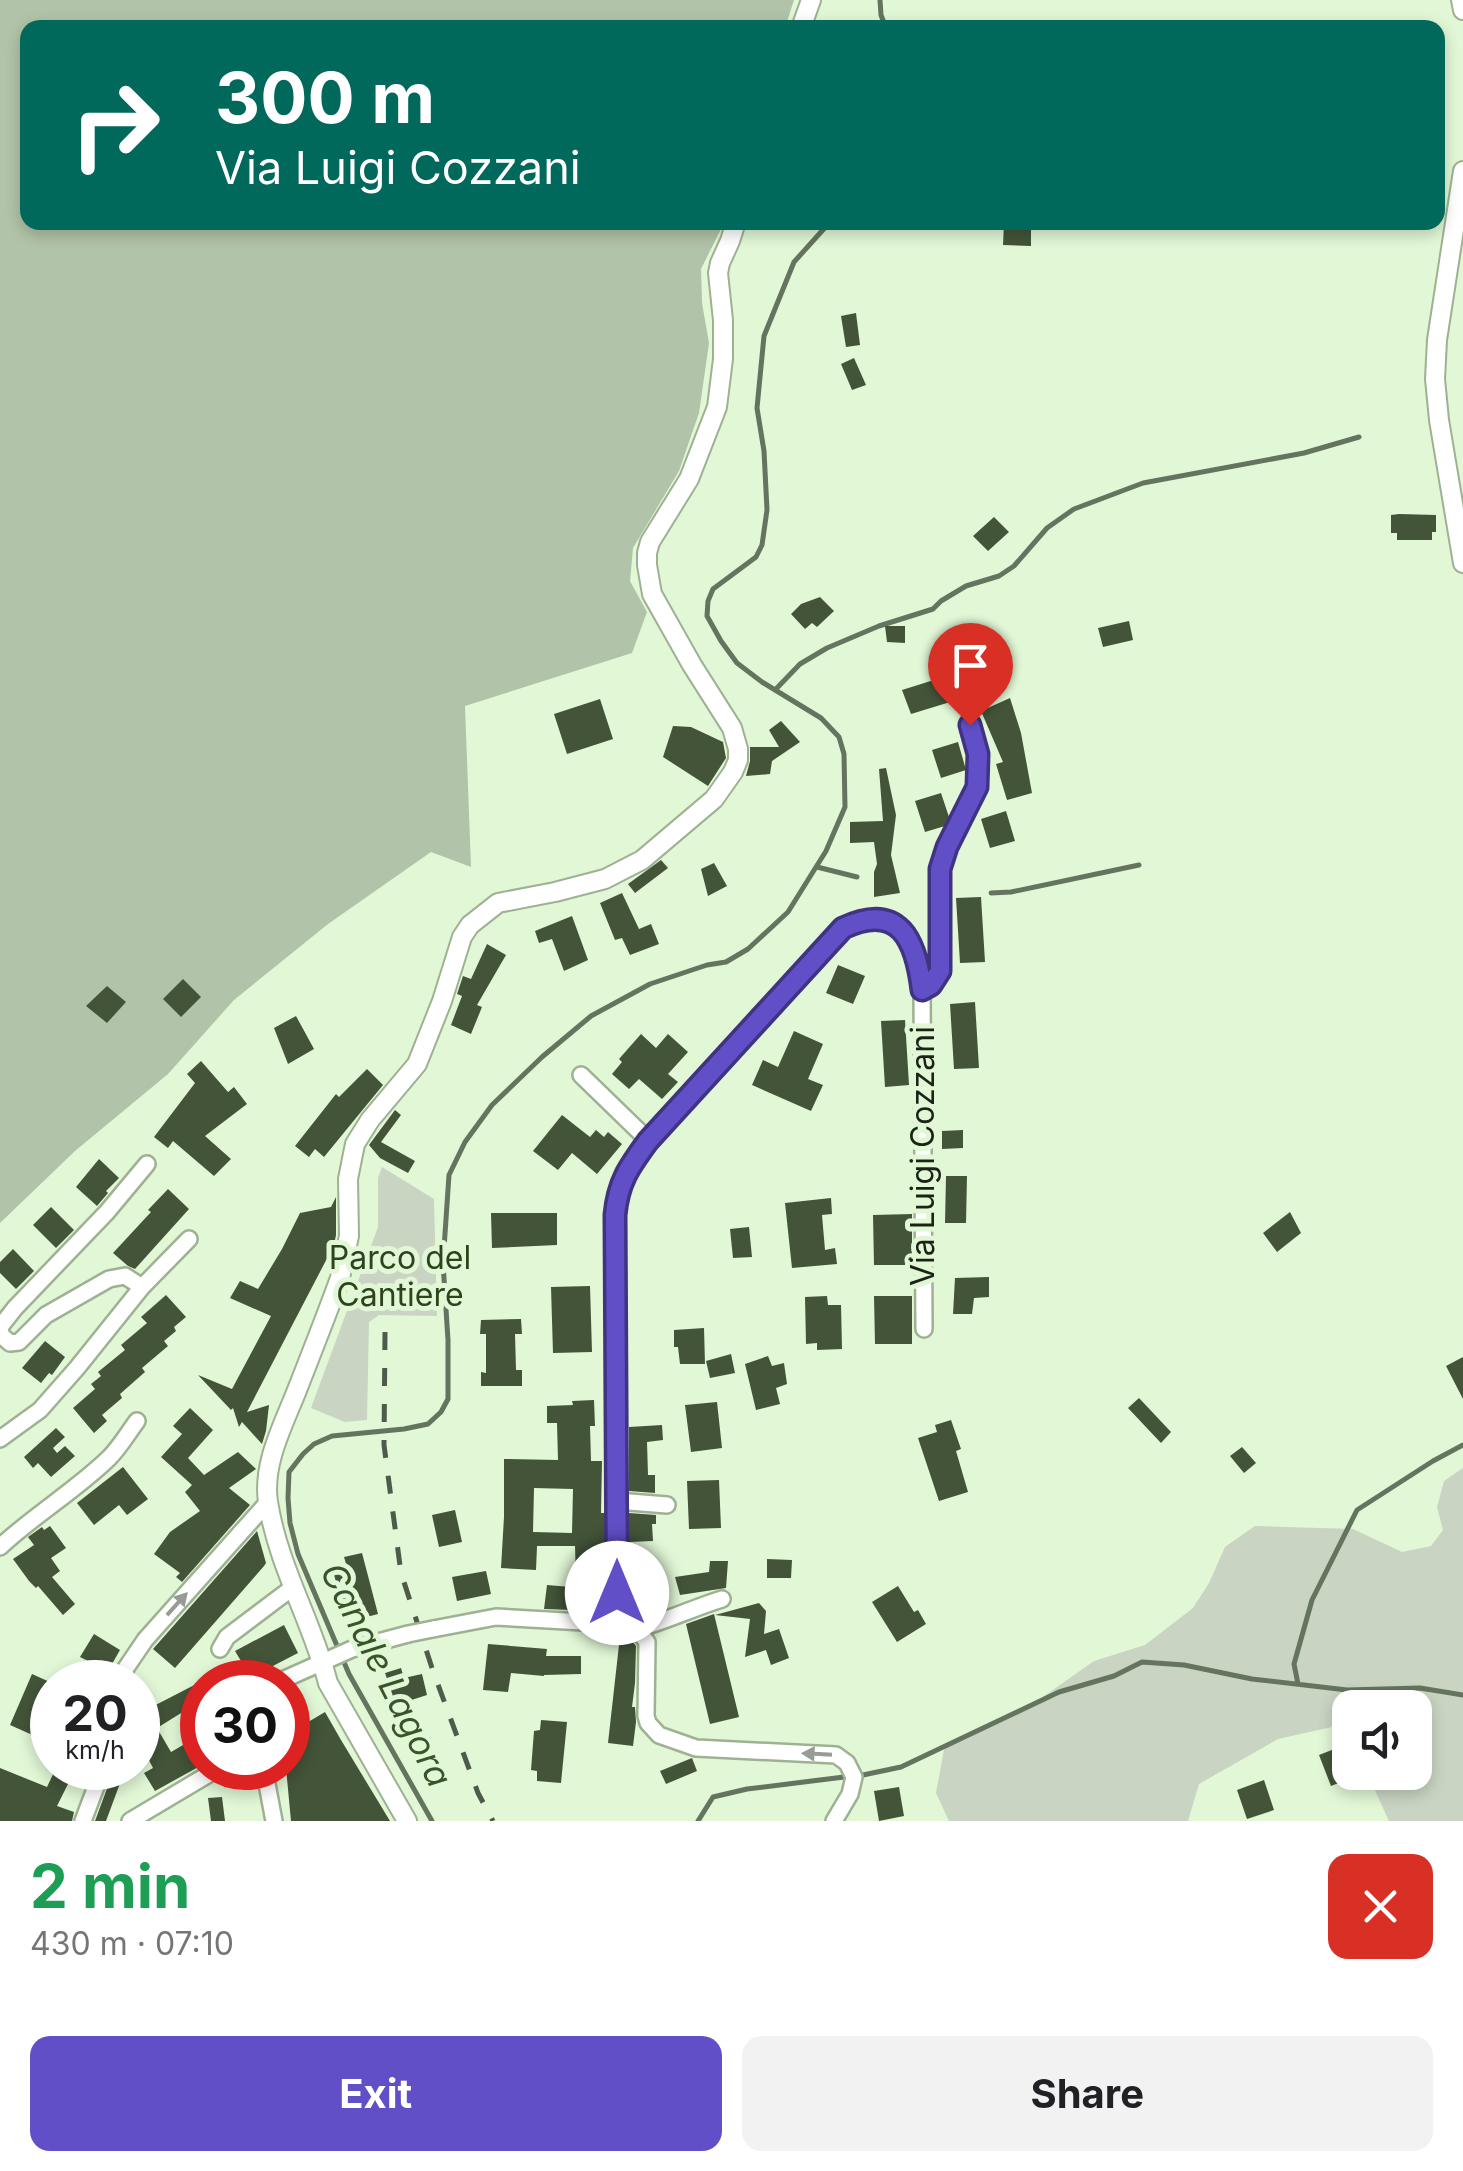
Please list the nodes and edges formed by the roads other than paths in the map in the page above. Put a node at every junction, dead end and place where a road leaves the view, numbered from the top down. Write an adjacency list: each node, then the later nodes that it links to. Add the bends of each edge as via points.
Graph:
1 (1461, 0): 2 (street)
2 (1463, 10)
3 (1463, 171): 5 (street, via 1434,380)
4 (734, 230): 18 (street, via 718,273 723,340 717,406 689,478 646,553 652,594 732,728 734,772 714,799 642,860 605,879 498,903 462,937 417,1064 355,1144 346,1256 268,1468)
5 (1463, 563)
6 (970, 725): 7 (street, via 977,787 940,869 940,971)
7 (922, 990): 9 (street, Via Luigi Cozzani, via 918,958 904,933 874,918 843,928); 14 (street, Via Luigi Cozzani)
8 (582, 1075): 9 (street)
9 (648, 1141): 17 (street, Via Luigi Cozzani, via 624,1176 615,1215)
10 (146, 1164): 13 (street)
11 (189, 1239): 12 (street)
12 (142, 1286): 13 (street, via 125,1276 109,1278 46,1315 19,1342 10,1343); 16 (street, via 40,1410)
13 (0, 1328)
14 (924, 1330)
15 (137, 1420): 20 (street, via 110,1456)
16 (0, 1439)
17 (617, 1501): 19 (street); 23 (street, Via Luigi Cozzani)
18 (268, 1502): 21 (street); 26 (street, one-way to 18)
19 (668, 1505)
20 (0, 1548)
21 (292, 1588): 25 (street); 27 (street)
22 (722, 1600): 24 (street)
23 (618, 1624): 24 (street); 27 (street, bridge, via 496,1617 408,1634)
24 (637, 1629): 36 (street, one-way to 24, via 854,1776 836,1755 696,1748 654,1731 646,1716 647,1642)
25 (220, 1649)
26 (131, 1660)
27 (322, 1661): 28 (street); 35 (street)
28 (310, 1667)
29 (95, 1790): 32 (street)
30 (182, 1790): 33 (street)
31 (268, 1790): 34 (street)
32 (83, 1821)
33 (130, 1821)
34 (274, 1821)
35 (406, 1821)
36 (834, 1821)

